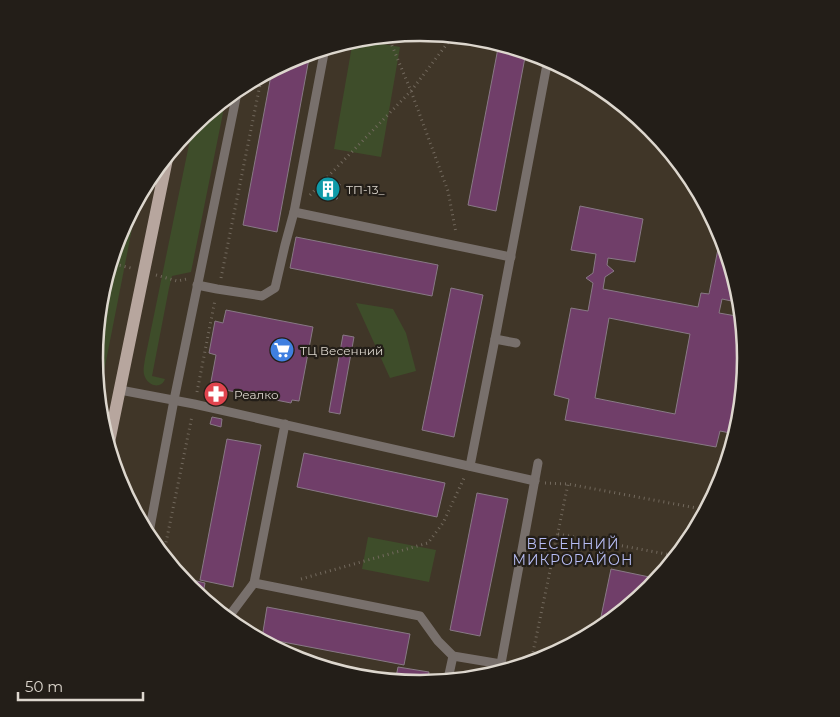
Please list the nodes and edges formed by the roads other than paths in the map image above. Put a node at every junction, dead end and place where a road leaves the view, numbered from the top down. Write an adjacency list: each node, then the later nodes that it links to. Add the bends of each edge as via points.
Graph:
1 (323, 56): 5 (lane)
2 (546, 68): 6 (lane)
3 (235, 101): 7 (lane)
4 (165, 169): 10 (main road)
5 (294, 212): 6 (lane); 7 (lane, via 275,288 262,296 217,289)
6 (510, 257): 8 (lane)
7 (198, 281): 11 (lane)
8 (495, 339): 9 (lane); 15 (lane)
9 (516, 343)
10 (120, 390): 11 (lane); 13 (main road)
11 (174, 400): 12 (lane); 17 (lane)
12 (285, 424): 15 (lane); 18 (lane)
13 (111, 430)
14 (538, 463): 16 (lane)
15 (470, 466): 16 (lane)
16 (535, 481): 22 (lane)
17 (150, 526)
18 (254, 583): 19 (lane); 20 (lane, via 420,616)
19 (231, 613)
20 (453, 656): 21 (lane); 23 (lane)
21 (499, 666)
22 (501, 666)
23 (449, 674)

